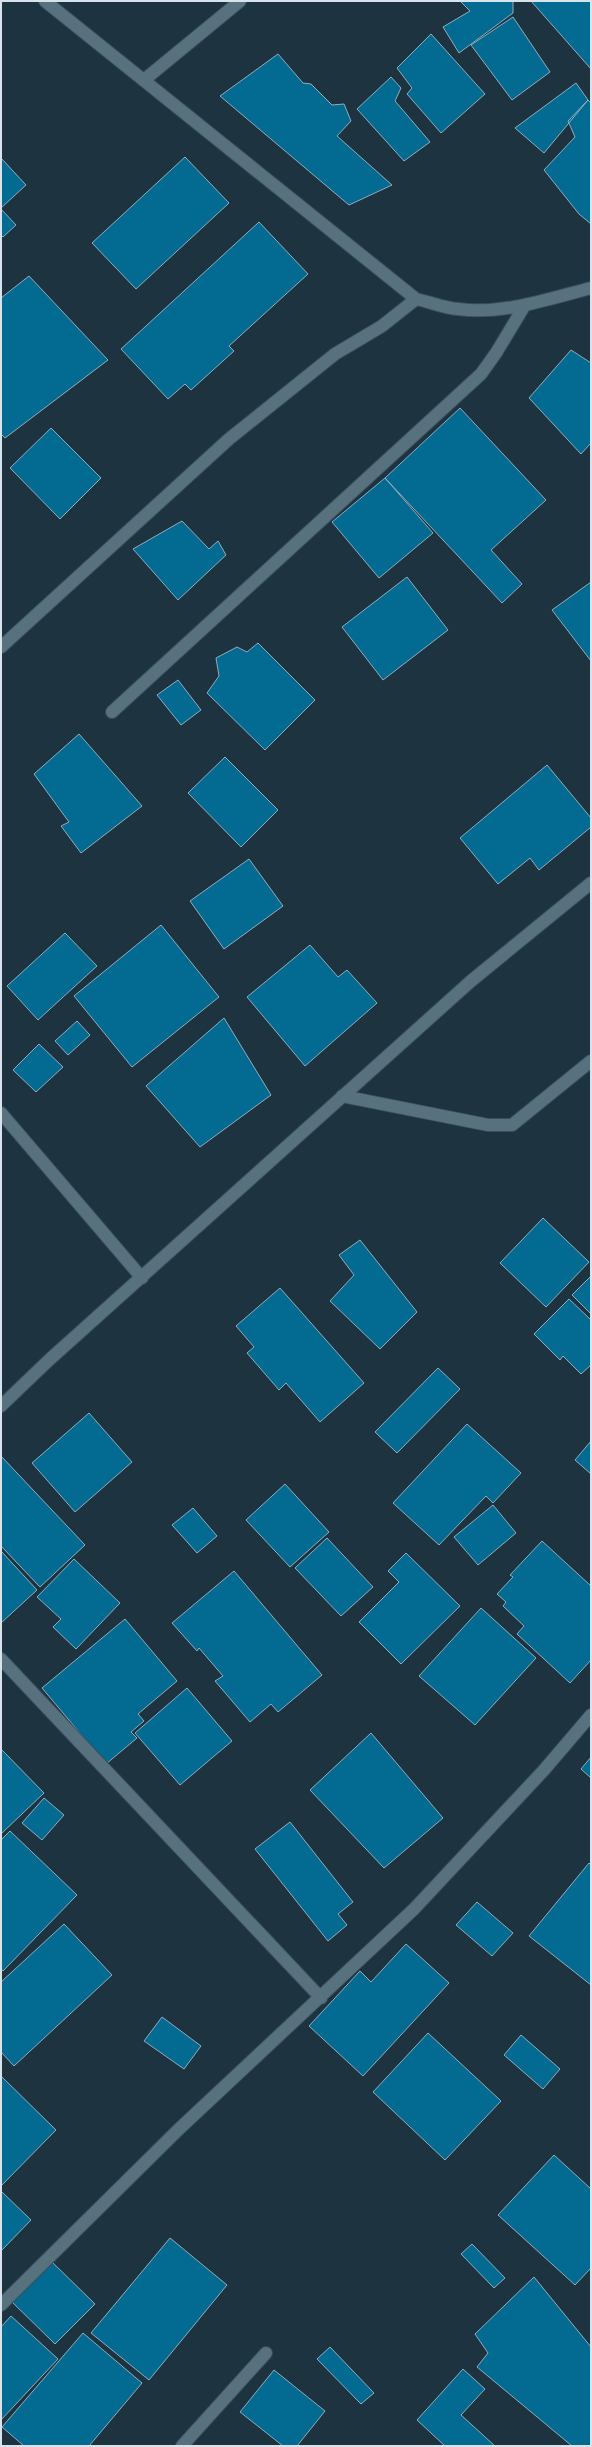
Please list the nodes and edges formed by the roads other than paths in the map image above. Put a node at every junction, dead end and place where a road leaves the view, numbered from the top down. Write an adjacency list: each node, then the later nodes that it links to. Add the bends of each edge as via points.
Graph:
1 (44, 1): 3 (street)
2 (240, 1): 3 (street)
3 (144, 80): 5 (street)
4 (591, 288): 6 (street)
5 (416, 299): 6 (street, via 458,310 496,310); 7 (street, via 382,326 335,354 229,439)
6 (525, 305): 8 (street, via 481,374)
7 (1, 647)
8 (112, 712)
9 (591, 883): 11 (street, via 471,981)
10 (591, 1061): 11 (street, via 512,1125 488,1125)
11 (342, 1096): 13 (street)
12 (1, 1113): 13 (street)
13 (142, 1278): 14 (street, via 48,1360)
14 (1, 1406)
15 (1, 1659): 17 (street)
16 (591, 1715): 17 (street, via 544,1770 414,1909)
17 (321, 1998): 18 (street, via 179,2129)
18 (1, 2305)
19 (266, 2353): 20 (street)
20 (182, 2446)

